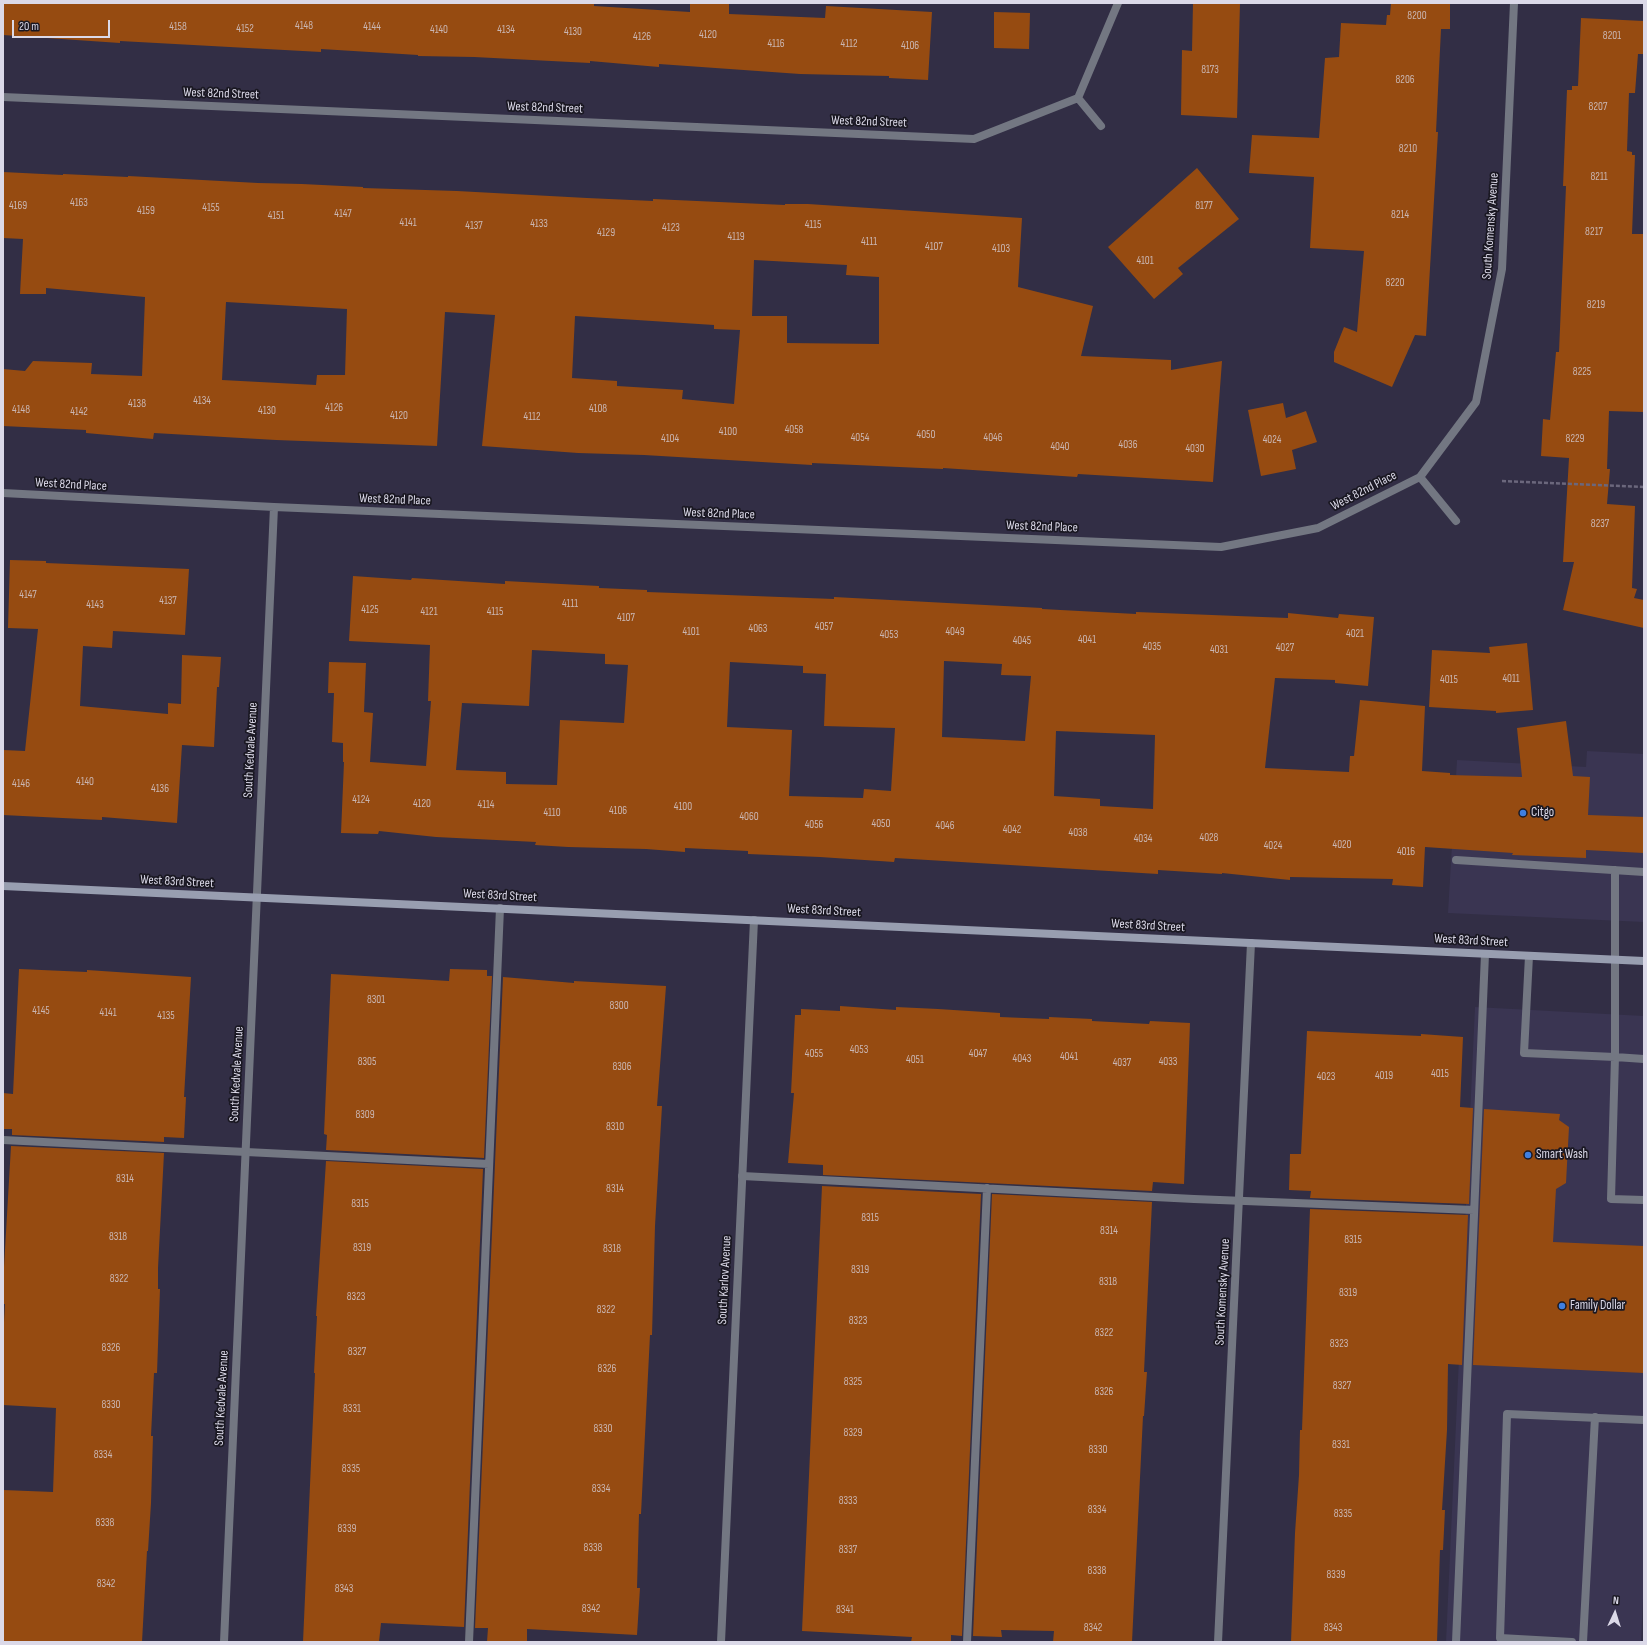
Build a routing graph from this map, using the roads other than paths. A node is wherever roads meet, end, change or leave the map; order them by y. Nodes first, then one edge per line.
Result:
1 (1118, 3) edge
2 (1514, 3) edge
3 (3, 97) edge
4 (1078, 98) junction
5 (1101, 126) dead end
6 (1420, 477) junction
7 (3, 493) edge
8 (274, 507) junction
9 (1456, 521) dead end
10 (1456, 860) dead end
11 (1615, 870) junction
12 (1644, 872) edge
13 (3, 886) edge
14 (256, 897) junction
15 (500, 908) junction
16 (754, 920) junction
17 (1251, 943) junction
18 (1485, 954) junction
19 (1529, 956) junction
20 (1616, 960) junction
21 (1644, 961) edge
22 (1615, 1057) junction
23 (1644, 1059) edge
24 (3, 1140) edge
25 (245, 1152) junction
26 (489, 1164) junction
27 (742, 1176) junction
28 (988, 1188) junction
29 (1644, 1200) edge
30 (1239, 1201) junction
31 (1474, 1210) junction
32 (1595, 1418) junction
33 (1644, 1420) edge
34 (224, 1642) edge
35 (469, 1642) edge
36 (721, 1642) edge
37 (967, 1642) edge
38 (1218, 1642) edge
39 (1456, 1642) edge
40 (1572, 1642) edge
41 (1583, 1642) edge

1 - 4 street
2 - 6 street, South Komensky Avenue
3 - 4 street, West 82nd Street
4 - 5 street
6 - 8 street, West 82nd Place
6 - 9 street
7 - 8 street, West 82nd Place
8 - 14 street, South Kedvale Avenue
10 - 11 street
11 - 12 street
11 - 20 street
13 - 14 street, West 83rd Street
14 - 15 street, West 83rd Street
14 - 25 street, South Kedvale Avenue
15 - 16 street, West 83rd Street
15 - 26 street
16 - 17 street, West 83rd Street
16 - 27 street, South Karlov Avenue
17 - 18 street, West 83rd Street
17 - 30 street, South Komensky Avenue
18 - 19 street, West 83rd Street
18 - 31 street
19 - 20 street, West 83rd Street
19 - 22 street
20 - 21 street, West 83rd Street
20 - 22 street
22 - 23 street
22 - 29 street
24 - 25 street
25 - 26 street
25 - 34 street, South Kedvale Avenue
26 - 35 street
27 - 28 street
27 - 36 street, South Karlov Avenue
28 - 30 street
28 - 37 street
30 - 31 street
30 - 38 street, South Komensky Avenue
31 - 39 street
32 - 33 street
32 - 40 street
32 - 41 street

